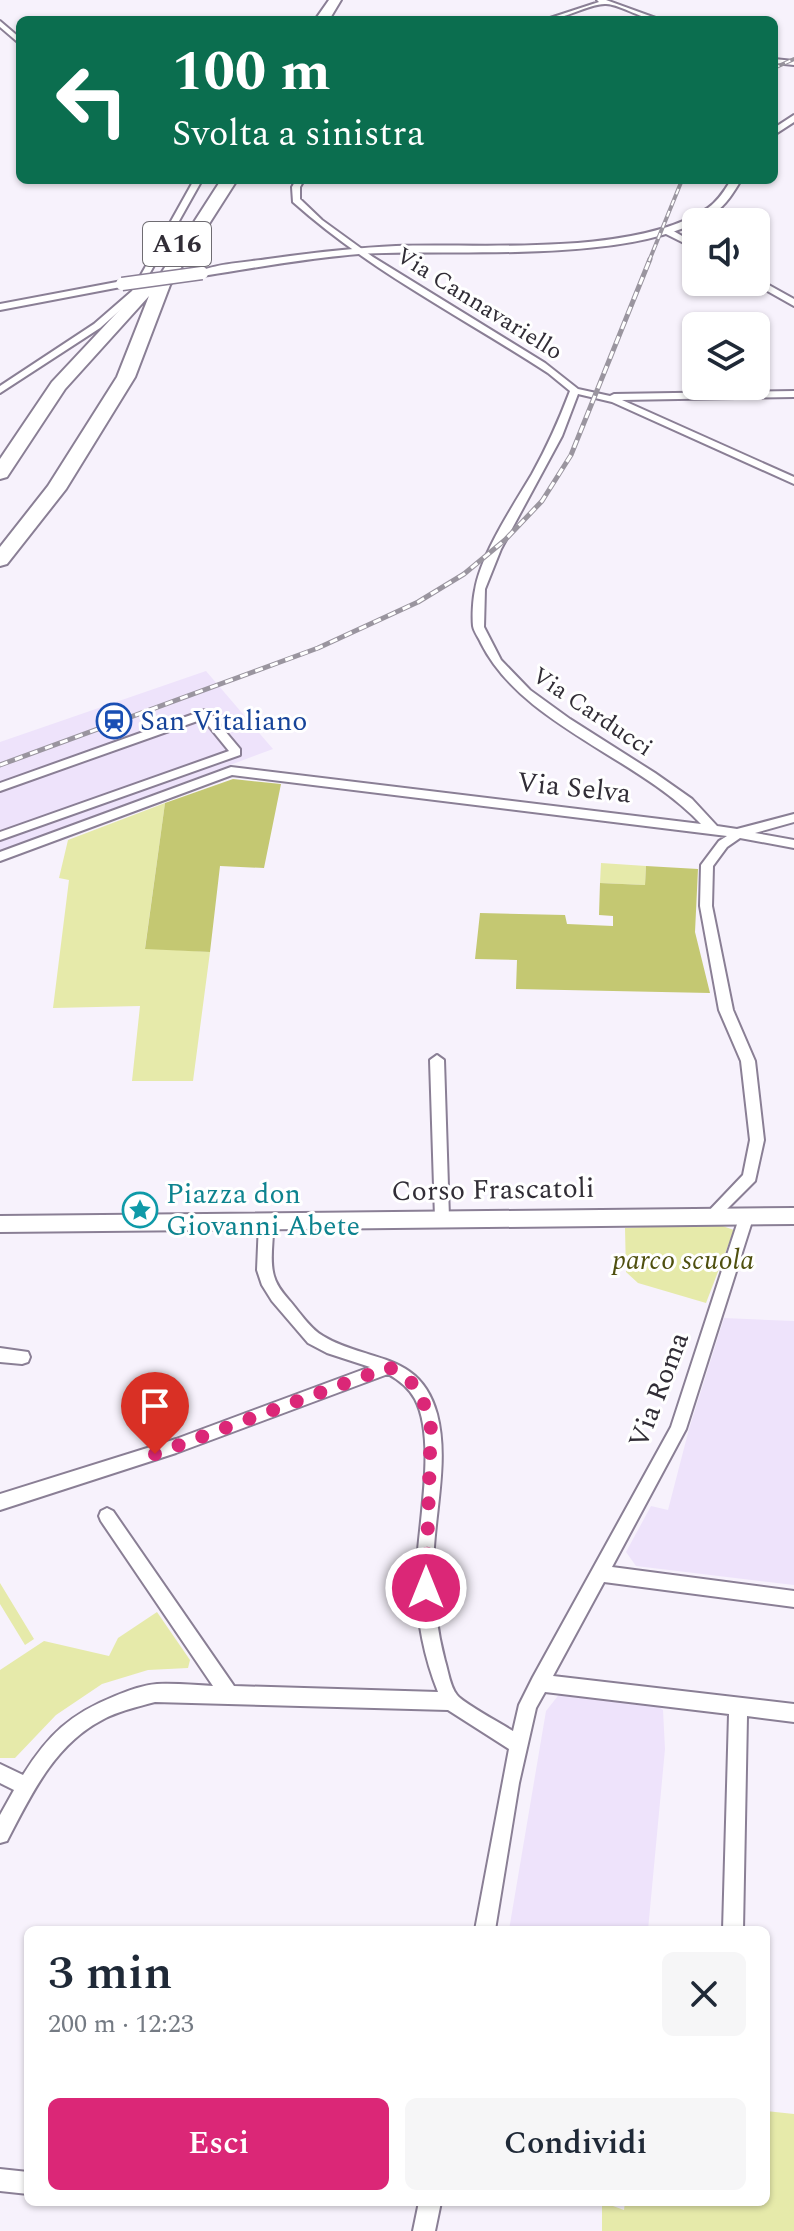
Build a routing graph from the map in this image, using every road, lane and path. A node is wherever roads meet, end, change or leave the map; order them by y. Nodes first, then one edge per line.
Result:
1 (602, 1) edge
2 (559, 16) edge
3 (646, 16) edge
4 (0, 23) edge
5 (16, 38) edge
6 (196, 184) edge
7 (215, 184) edge
8 (226, 184) edge
9 (298, 184) edge
10 (733, 184) edge
11 (667, 231) junction
12 (682, 239) edge
13 (360, 251) junction
14 (770, 289) edge
15 (794, 303) edge
16 (0, 307) edge
17 (0, 390) edge
18 (575, 391) junction
19 (794, 394) edge
20 (606, 397) junction
21 (0, 473) edge
22 (794, 481) edge
23 (0, 560) edge
24 (0, 787) edge
25 (794, 818) edge
26 (713, 829) junction
27 (739, 833) junction
28 (0, 836) edge
29 (794, 844) edge
30 (0, 857) edge
31 (437, 1060) dead end
32 (747, 1215) junction
33 (708, 1216) junction
34 (794, 1216) edge
35 (442, 1218) junction
36 (266, 1222) junction
37 (0, 1224) edge
38 (0, 1355) edge
39 (22, 1357) dead end
40 (389, 1367) junction
41 (0, 1502) edge
42 (107, 1516) dead end
43 (601, 1574) junction
44 (794, 1599) edge
45 (539, 1683) junction
46 (229, 1694) junction
47 (450, 1701) junction
48 (738, 1706) junction
49 (794, 1713) edge
50 (519, 1745) junction
51 (0, 1773) edge
52 (26, 1787) junction
53 (0, 1834) edge
54 (486, 1926) edge
55 (733, 1926) edge
56 (0, 2180) edge
57 (24, 2183) edge
58 (429, 2206) edge
59 (424, 2231) edge

1 - 2 street
1 - 3 street
4 - 5 street
6 - 17 street
7 - 21 highway, A16
8 - 23 highway, A16
9 - 13 street, Via Cannavariello
10 - 11 street
11 - 12 street
11 - 13 street
13 - 16 street, bridge
13 - 18 street, Via Cannavariello
14 - 15 street
18 - 20 street
18 - 26 street, Via Carducci
19 - 20 street
20 - 22 street
24 - 28 street
25 - 27 street
26 - 27 street, Via Selva
26 - 30 street, Via Selva
27 - 29 street, Via Selva
27 - 33 street
31 - 35 street
32 - 33 street, Corso Frascatoli
32 - 34 street, Corso Frascatoli
32 - 43 street, Via Roma
33 - 35 street, Corso Frascatoli
35 - 36 street, Corso Frascatoli
36 - 37 street, Corso Frascatoli
36 - 40 street
38 - 39 street
40 - 41 street
40 - 47 street
42 - 46 street
43 - 44 street
43 - 45 street, Via Roma
45 - 48 street
45 - 50 street, Via Roma
46 - 47 street
46 - 52 street
47 - 50 street
48 - 49 street
48 - 55 street
50 - 54 street, Via Roma
51 - 52 street
52 - 53 street
56 - 57 street
58 - 59 street

